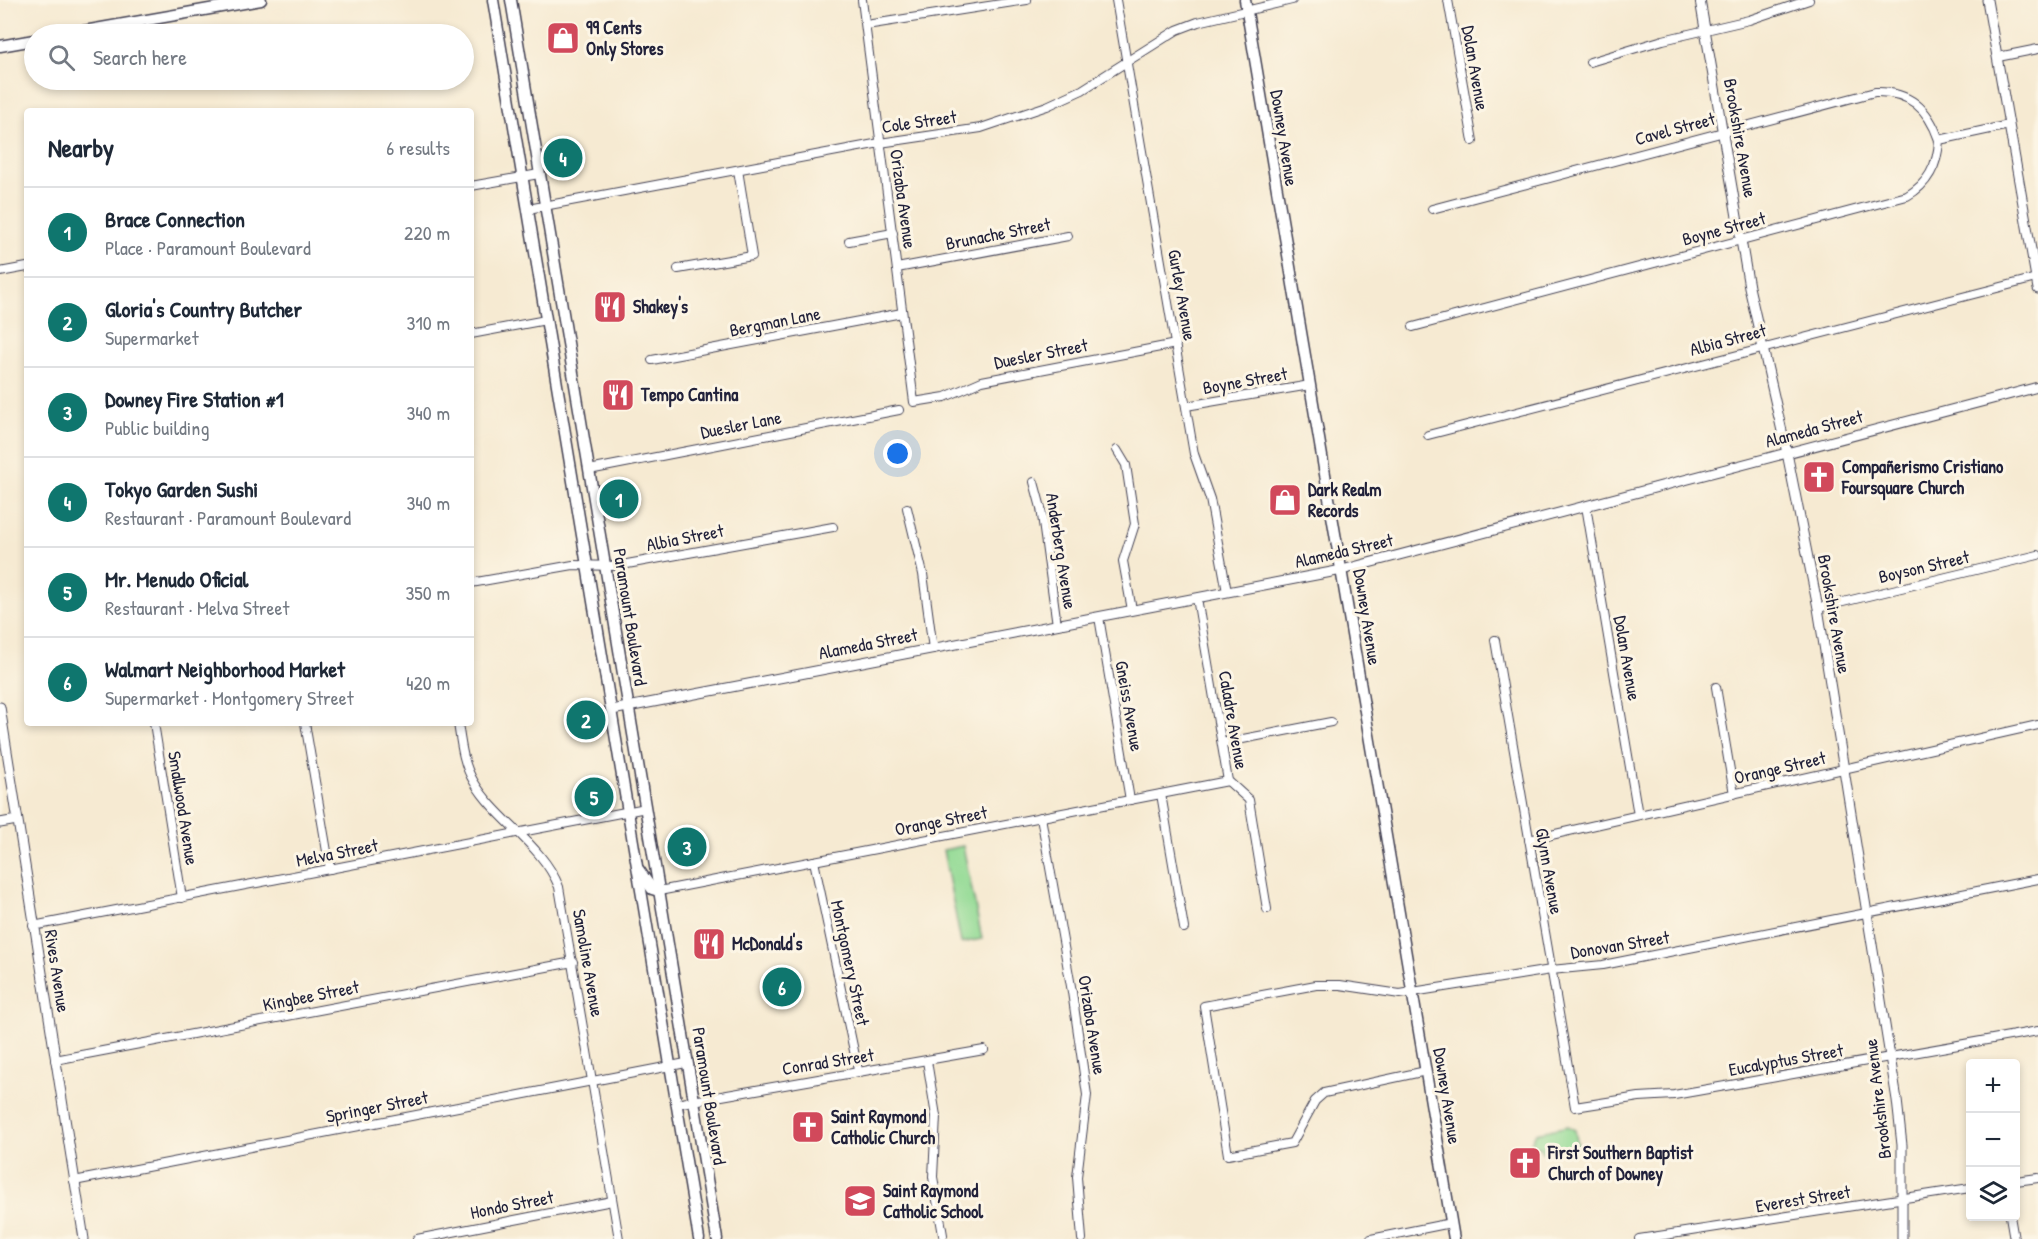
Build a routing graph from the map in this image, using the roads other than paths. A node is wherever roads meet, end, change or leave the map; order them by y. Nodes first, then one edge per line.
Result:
1 (261, 0) edge
2 (493, 0) edge
3 (511, 0) edge
4 (862, 0) edge
5 (1027, 0) edge
6 (1116, 0) edge
7 (1245, 0) edge
8 (1292, 0) edge
9 (1448, 0) edge
10 (1700, 0) edge
11 (1809, 0) edge
12 (1987, 0) edge
13 (1247, 12) junction
14 (124, 24) edge
15 (866, 25) junction
16 (1704, 30) junction
17 (24, 42) edge
18 (0, 46) edge
19 (2038, 49) edge
20 (1998, 57) junction
21 (1127, 62) junction
22 (1590, 62) dead end
23 (2009, 125) junction
24 (1722, 132) junction
25 (1940, 140) junction
26 (1473, 141) dead end
27 (880, 142) junction
28 (738, 170) junction
29 (539, 174) junction
30 (522, 177) junction
31 (474, 185) edge
32 (545, 206) junction
33 (528, 209) junction
34 (1432, 209) dead end
35 (893, 233) junction
36 (1068, 236) dead end
37 (1741, 240) junction
38 (849, 241) dead end
39 (24, 268) edge
40 (897, 268) junction
41 (678, 269) dead end
42 (0, 272) edge
43 (2036, 278) junction
44 (2038, 289) edge
45 (902, 313) junction
46 (546, 320) junction
47 (1413, 327) dead end
48 (474, 333) edge
49 (1176, 344) junction
50 (1761, 347) junction
51 (652, 360) dead end
52 (1310, 385) junction
53 (2038, 387) edge
54 (914, 402) joint
55 (1186, 406) junction
56 (899, 410) dead end
57 (1428, 435) dead end
58 (1117, 450) dead end
59 (1787, 453) junction
60 (590, 470) junction
61 (1034, 482) dead end
62 (1586, 506) junction
63 (907, 508) dead end
64 (832, 527) dead end
65 (2038, 555) edge
66 (587, 565) junction
67 (605, 566) junction
68 (1342, 570) junction
69 (474, 582) edge
70 (1227, 592) junction
71 (1197, 598) junction
72 (1818, 608) junction
73 (1132, 610) junction
74 (1099, 617) junction
75 (1057, 625) junction
76 (1496, 640) dead end
77 (933, 649) junction
78 (1716, 687) dead end
79 (0, 707) edge
80 (628, 707) junction
81 (612, 710) junction
82 (1331, 722) dead end
83 (2038, 725) edge
84 (154, 726) edge
85 (306, 726) edge
86 (459, 726) edge
87 (1222, 743) junction
88 (1843, 769) junction
89 (1228, 781) junction
90 (1161, 794) junction
91 (1734, 794) junction
92 (1130, 800) junction
93 (646, 808) junction
94 (629, 812) junction
95 (1638, 815) junction
96 (1041, 817) junction
97 (17, 820) junction
98 (0, 823) edge
99 (518, 833) junction
100 (1529, 840) junction
101 (814, 861) junction
102 (637, 868) junction
103 (330, 869) junction
104 (2038, 879) edge
105 (659, 891) junction
106 (182, 898) junction
107 (1267, 909) dead end
108 (1867, 913) junction
109 (33, 926) junction
110 (1184, 928) dead end
111 (573, 962) junction
112 (1551, 970) junction
113 (1414, 992) junction
114 (2038, 1031) edge
115 (984, 1050) dead end
116 (1891, 1056) junction
117 (55, 1060) junction
118 (927, 1061) junction
119 (686, 1064) junction
120 (670, 1066) junction
121 (858, 1070) junction
122 (1426, 1071) junction
123 (593, 1081) junction
124 (693, 1101) junction
125 (676, 1104) junction
126 (1575, 1107) joint
127 (2038, 1178) edge
128 (2020, 1180) edge
129 (74, 1181) junction
130 (1966, 1189) edge
131 (1903, 1198) junction
132 (612, 1201) junction
133 (2011, 1221) edge
134 (1451, 1224) junction
135 (943, 1235) dead end
136 (84, 1239) edge
137 (417, 1239) edge
138 (619, 1239) edge
139 (699, 1239) edge
140 (717, 1239) edge
141 (1082, 1239) edge
142 (1371, 1239) edge
143 (1454, 1239) edge
144 (1639, 1239) edge
145 (1902, 1239) edge
146 (2014, 1239) edge

1 - 14 main road
2 - 30 main road, Paramount Boulevard
3 - 29 main road, Paramount Boulevard
4 - 15 street, Orizaba Avenue
5 - 15 street
6 - 21 street, Gurley Avenue
7 - 13 main road, Downey Avenue
8 - 13 street, Cole Street
9 - 26 street, Dolan Avenue
10 - 16 street, Brookshire Avenue
11 - 16 street
12 - 20 street
13 - 21 street, Cole Street
13 - 52 main road, Downey Avenue
15 - 27 street, Orizaba Avenue
16 - 22 street
16 - 24 street, Brookshire Avenue
17 - 18 main road
19 - 20 street
20 - 23 street
21 - 27 street, Cole Street
21 - 49 street, Gurley Avenue
23 - 25 street
23 - 43 street
24 - 25 street, Cavel Street
24 - 34 street, Cavel Street
24 - 37 street, Brookshire Avenue
25 - 37 street, Boyne Street
27 - 28 street, Cole Street
27 - 35 street, Orizaba Avenue
28 - 32 street, Cole Street
28 - 41 street
29 - 30 street
29 - 32 main road, Paramount Boulevard
30 - 31 street
30 - 33 main road, Paramount Boulevard
32 - 33 street, Cole Street
32 - 60 main road, Paramount Boulevard
33 - 46 main road, Paramount Boulevard
35 - 38 street
35 - 40 street, Orizaba Avenue
36 - 40 street, Brunache Street
37 - 47 street, Boyne Street
37 - 50 street, Brookshire Avenue
39 - 42 street
40 - 45 street, Orizaba Avenue
43 - 44 street
43 - 50 street, Albia Street
45 - 51 street, Bergman Lane
45 - 54 street, Orizaba Avenue
46 - 48 street
46 - 66 main road, Paramount Boulevard
49 - 54 street, Duesler Street
49 - 55 street, Gurley Avenue
50 - 57 street, Albia Street
50 - 59 street, Brookshire Avenue
52 - 55 street, Boyne Street
52 - 68 main road, Downey Avenue
53 - 59 street, Alameda Street
55 - 70 street, Gurley Avenue
56 - 60 street, Duesler Lane
58 - 73 street
59 - 62 street, Alameda Street
59 - 72 street, Brookshire Avenue
60 - 67 main road, Paramount Boulevard
61 - 75 street, Anderberg Avenue
62 - 68 street, Alameda Street
62 - 95 street, Dolan Avenue
63 - 77 street
64 - 67 street, Albia Street
65 - 72 street, Boyson Street
66 - 67 street, Albia Street
66 - 69 street, Albia Street
66 - 81 main road, Paramount Boulevard
67 - 80 main road, Paramount Boulevard
68 - 70 street, Alameda Street
68 - 113 main road, Downey Avenue
70 - 71 street, Alameda Street
71 - 73 street, Alameda Street
71 - 87 street, Caladre Avenue
72 - 88 street, Brookshire Avenue
73 - 74 street, Alameda Street
74 - 75 street, Alameda Street
74 - 92 street, Gneiss Avenue
75 - 77 street, Alameda Street
76 - 100 street, Glynn Avenue
77 - 80 street, Alameda Street
78 - 91 street
79 - 97 street, Rives Avenue
80 - 81 street, Alameda Street
80 - 93 main road, Paramount Boulevard
81 - 94 main road, Paramount Boulevard
82 - 87 street
83 - 88 street, Orange Street
84 - 106 street, Smallwood Avenue
85 - 103 street
86 - 99 street, Samoline Avenue
87 - 89 street, Caladre Avenue
88 - 91 street, Orange Street
88 - 108 street, Brookshire Avenue
89 - 90 street, Orange Street
89 - 107 street, Caladre Avenue
90 - 92 street, Orange Street
90 - 110 street
91 - 95 street, Orange Street
92 - 96 street, Orange Street
93 - 94 street, Melva Street
93 - 105 main road, Paramount Boulevard
94 - 99 street, Melva Street
94 - 102 main road, Paramount Boulevard
95 - 100 street, Orange Street
96 - 101 street, Orange Street
96 - 141 street, Orizaba Avenue
97 - 98 street
97 - 109 street, Rives Avenue
99 - 103 street, Melva Street
99 - 111 street, Samoline Avenue
100 - 112 street, Glynn Avenue
101 - 105 street, Orange Street
101 - 121 street, Montgomery Street
102 - 105 main road
102 - 120 main road, Paramount Boulevard
103 - 106 street, Melva Street
104 - 108 street, Donovan Street
105 - 119 main road, Paramount Boulevard
106 - 109 street, Melva Street
108 - 112 street, Donovan Street
108 - 116 street, Brookshire Avenue
109 - 117 street, Rives Avenue
111 - 117 street, Kingbee Street
111 - 123 street, Samoline Avenue
112 - 113 street, Donovan Street
112 - 126 street, Glynn Avenue
113 - 122 main road, Downey Avenue
113 - 122 street, Donovan Street
114 - 116 street, Eucalyptus Street
115 - 118 street, Conrad Street
116 - 126 street, Eucalyptus Street
116 - 131 street, Brookshire Avenue
117 - 129 street, Rives Avenue
118 - 121 street, Conrad Street
118 - 135 street
119 - 120 street, Springer Street
119 - 124 main road, Paramount Boulevard
120 - 123 street, Springer Street
120 - 125 main road, Paramount Boulevard
121 - 124 street, Conrad Street
122 - 134 main road, Downey Avenue
123 - 129 street, Springer Street
123 - 132 street, Samoline Avenue
124 - 125 street, Conrad Street
124 - 140 main road, Paramount Boulevard
125 - 139 main road, Paramount Boulevard
127 - 128 street
129 - 136 street, Rives Avenue
130 - 131 street, Everest Street
131 - 144 street, Everest Street
131 - 145 street, Brookshire Avenue
132 - 137 street, Hondo Street
132 - 138 street, Samoline Avenue
133 - 146 street
134 - 142 street
134 - 143 main road, Downey Avenue

